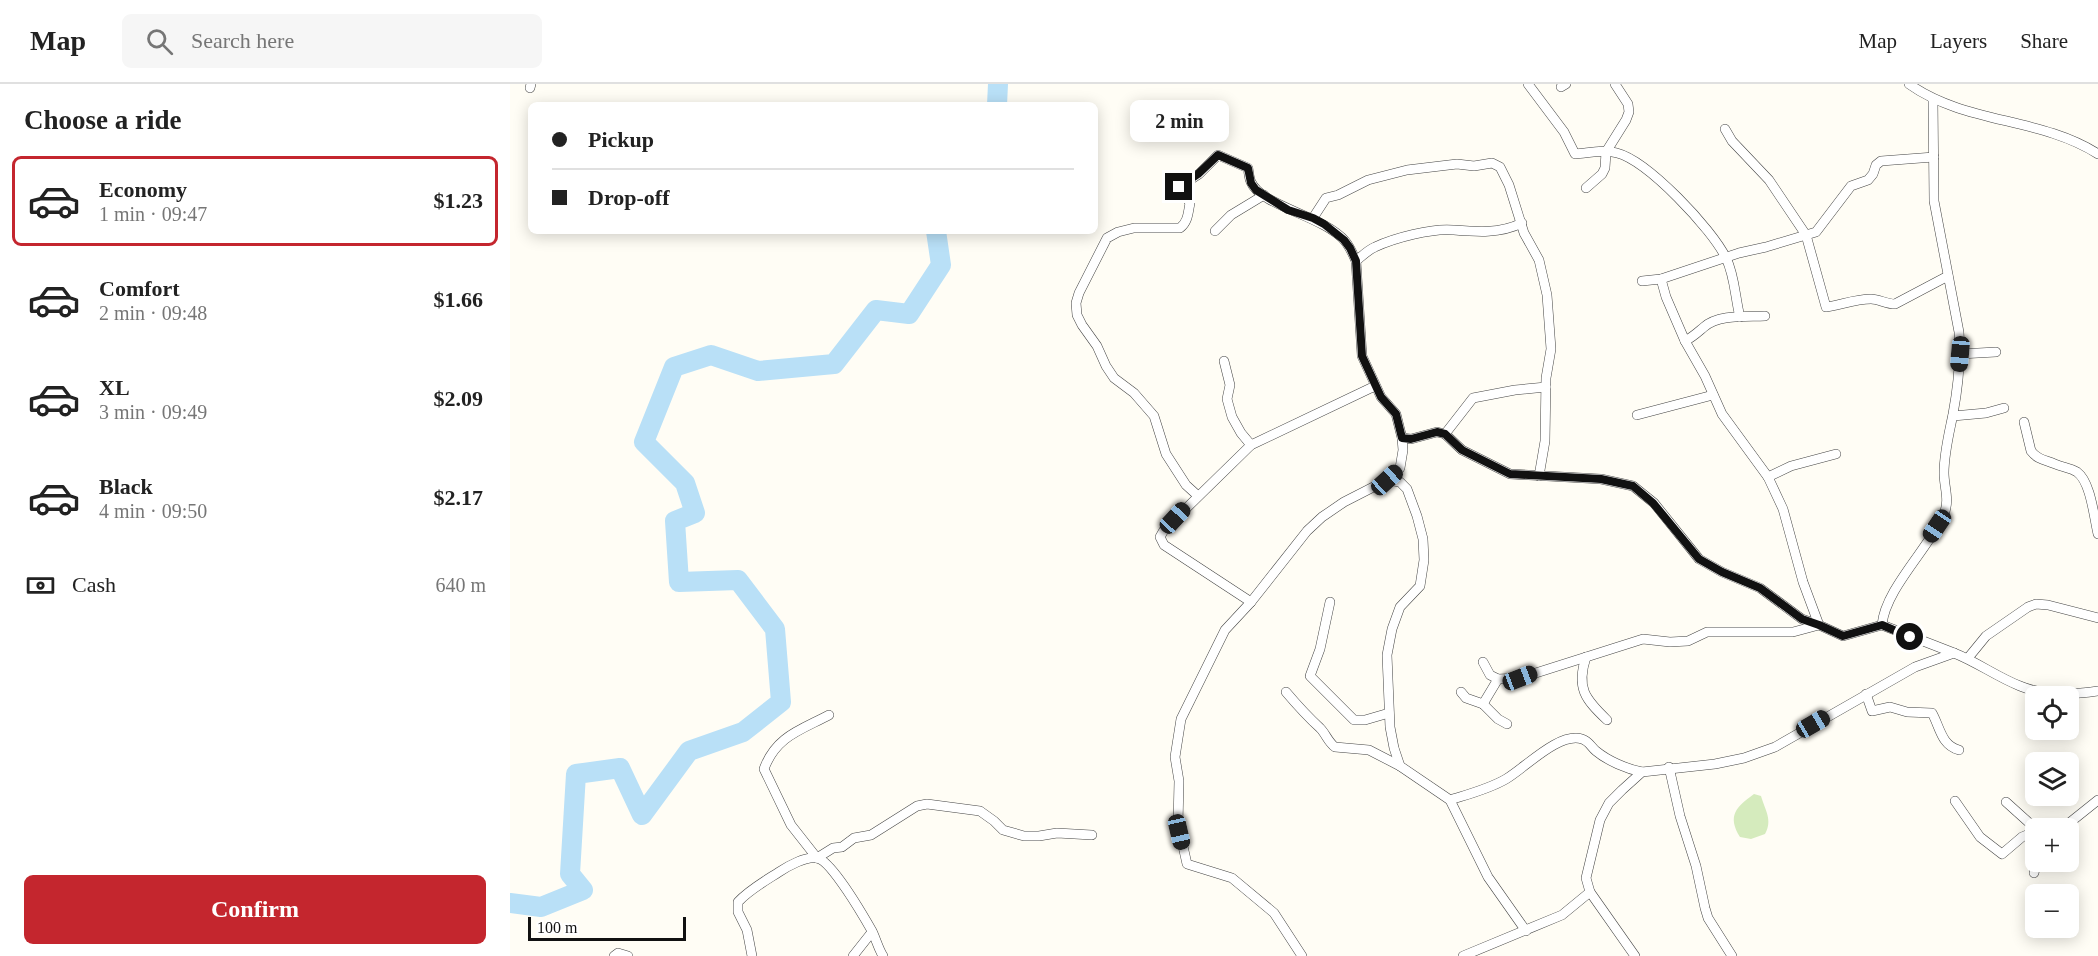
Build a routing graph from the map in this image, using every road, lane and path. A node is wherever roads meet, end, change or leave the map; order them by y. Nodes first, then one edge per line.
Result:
1 (1528, 84) edge
2 (1615, 84) edge
3 (1909, 84) edge
4 (1933, 100) junction
5 (1725, 129) dead end
6 (1606, 152) junction
7 (2098, 154) edge
8 (1934, 157) junction
9 (1586, 188) dead end
10 (1264, 195) junction
11 (1313, 218) junction
12 (1522, 223) junction
13 (1215, 231) dead end
14 (1806, 235) junction
15 (1726, 258) junction
16 (1356, 261) junction
17 (1948, 276) junction
18 (1661, 279) junction
19 (1642, 281) dead end
20 (1765, 316) dead end
21 (1740, 317) junction
22 (1685, 341) junction
23 (1996, 352) dead end
24 (1960, 354) junction
25 (1224, 361) dead end
26 (1375, 386) junction
27 (1546, 387) junction
28 (1713, 395) junction
29 (2004, 408) dead end
30 (1637, 415) dead end
31 (1953, 416) junction
32 (2024, 422) dead end
33 (1445, 434) junction
34 (1402, 438) junction
35 (1251, 445) junction
36 (1836, 454) dead end
37 (1539, 476) junction
38 (1768, 477) junction
39 (1387, 480) junction
40 (1197, 495) junction
41 (2098, 534) edge
42 (1251, 602) junction
43 (1330, 602) dead end
44 (2098, 618) edge
45 (1819, 625) junction
46 (1882, 625) junction
47 (1954, 653) junction
48 (1586, 657) junction
49 (1968, 658) junction
50 (1483, 662) dead end
51 (1498, 679) junction
52 (2098, 690) edge
53 (1286, 692) dead end
54 (1461, 692) dead end
55 (1866, 694) junction
56 (1483, 704) junction
57 (1389, 714) junction
58 (829, 715) dead end
59 (1607, 720) dead end
60 (1507, 724) dead end
61 (1959, 750) dead end
62 (1400, 766) junction
63 (1668, 767) junction
64 (1642, 772) junction
65 (1450, 800) junction
66 (2098, 800) edge
67 (1955, 801) dead end
68 (2006, 802) dead end
69 (2076, 818) edge
70 (2025, 820) edge
71 (1092, 835) dead end
72 (2025, 836) edge
73 (817, 858) junction
74 (1590, 892) junction
75 (1526, 931) junction
76 (872, 932) junction
77 (614, 956) edge
78 (628, 956) edge
79 (752, 956) edge
80 (853, 956) edge
81 (883, 956) edge
82 (1302, 956) edge
83 (1463, 956) edge
84 (1635, 956) edge
85 (1732, 956) edge

1 - 6 street
2 - 6 street
3 - 4 street
4 - 7 street
4 - 8 street
5 - 14 street
6 - 9 street
6 - 15 street
8 - 14 street
8 - 17 street
10 - 11 street
10 - 13 street
10 - 40 street
11 - 12 street
11 - 16 street
12 - 16 street
12 - 27 street
14 - 15 street
14 - 17 street
15 - 18 street
15 - 21 street
16 - 26 street
17 - 24 street
18 - 19 street
18 - 22 street
20 - 21 street
21 - 22 street
22 - 28 street
23 - 24 street
24 - 31 street
25 - 35 street
26 - 34 street
26 - 35 street
27 - 33 street
27 - 37 street
28 - 30 street
28 - 38 street
29 - 31 street
31 - 46 street
32 - 41 street
33 - 34 street
33 - 37 street
34 - 39 street
35 - 40 street
36 - 38 street
37 - 45 street
38 - 45 street
39 - 42 street
39 - 57 street
40 - 42 street
42 - 82 street
43 - 57 street
44 - 49 street
45 - 46 street
45 - 48 street
46 - 47 street
47 - 49 street
47 - 55 street
48 - 51 street
48 - 59 street
49 - 52 street
50 - 51 street
51 - 56 street
53 - 62 street
54 - 56 street
55 - 61 street
55 - 63 street
56 - 60 street
57 - 62 street
58 - 73 street
62 - 65 street
63 - 64 street
63 - 85 street
64 - 65 street
64 - 74 street
65 - 75 street
66 - 69 street
67 - 72 street
68 - 70 street
71 - 73 street
73 - 76 street
73 - 79 street
74 - 75 street
74 - 84 street
75 - 83 street
76 - 80 street
76 - 81 street
77 - 78 street

